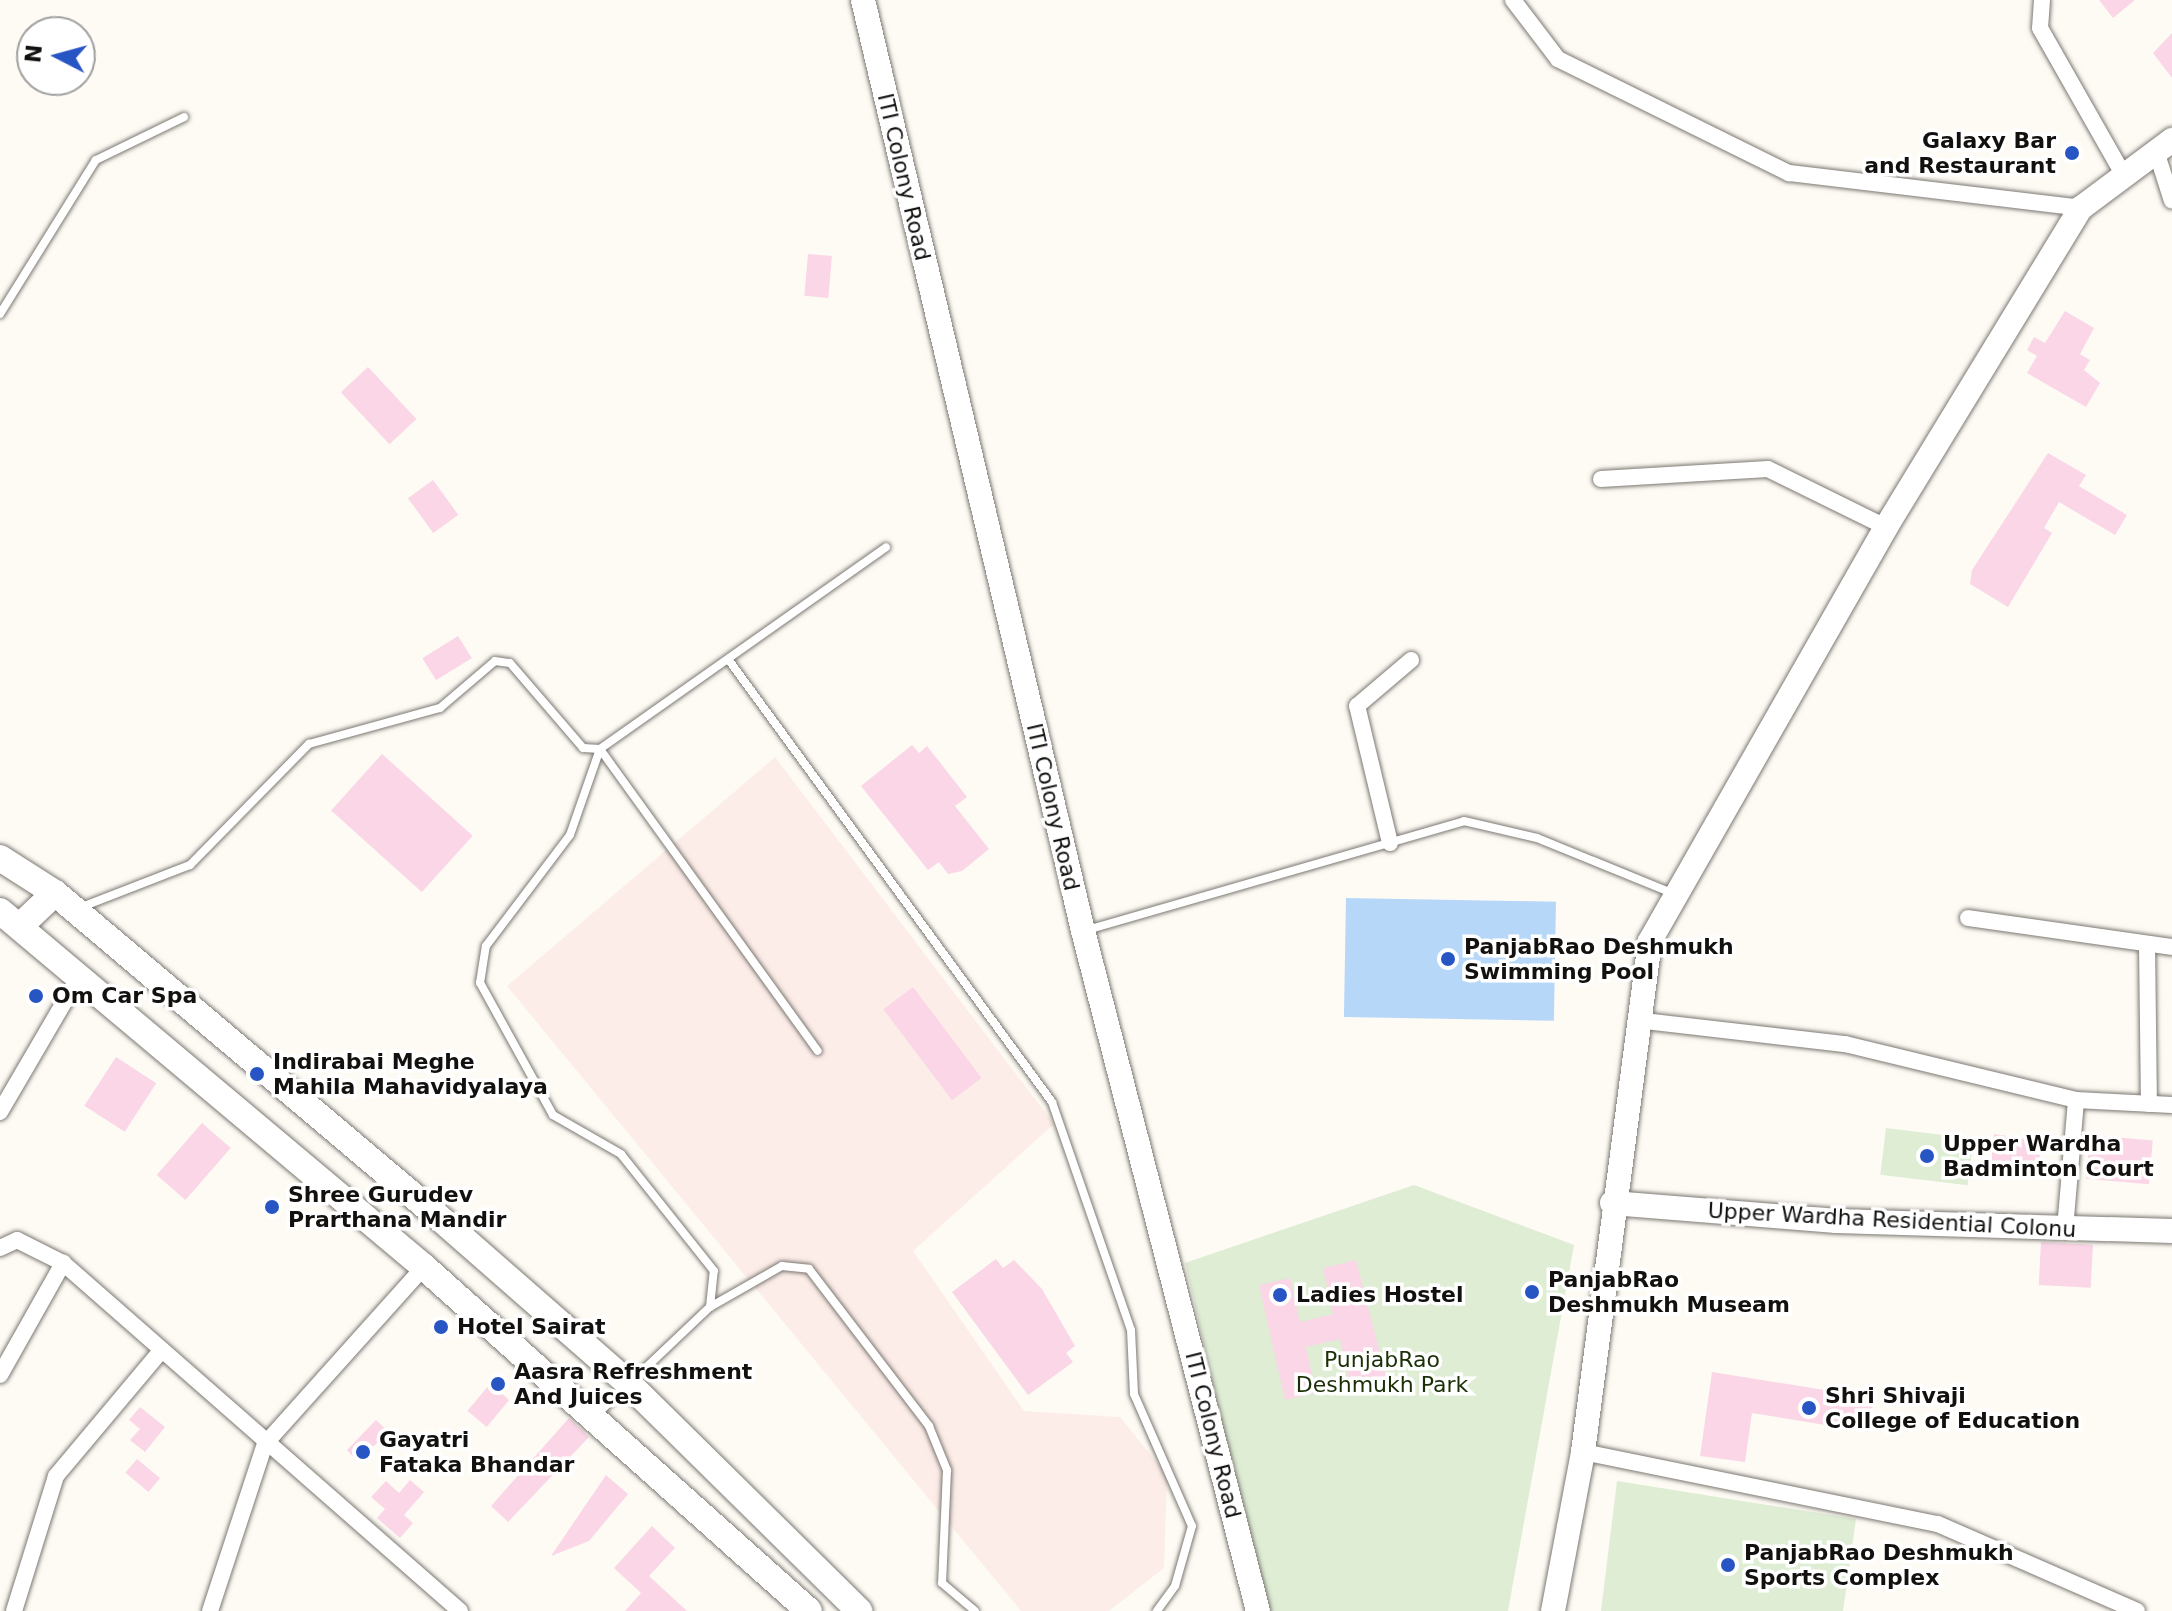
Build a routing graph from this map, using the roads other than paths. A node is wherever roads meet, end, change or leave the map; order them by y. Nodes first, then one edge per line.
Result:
1 (863, 0) edge
2 (1513, 0) edge
3 (2042, 0) edge
4 (184, 117) dead end
5 (2164, 146) edge
6 (2124, 176) junction
7 (2172, 201) edge
8 (2081, 208) junction
9 (0, 314) edge
10 (1601, 479) dead end
11 (1886, 527) junction
12 (886, 547) dead end
13 (728, 659) junction
14 (1411, 660) dead end
15 (600, 749) junction
16 (1390, 843) junction
17 (0, 858) edge
18 (1677, 895) junction
19 (65, 902) junction
20 (10, 918) edge
21 (1968, 918) dead end
22 (1083, 931) junction
23 (2147, 944) junction
24 (2172, 947) edge
25 (79, 977) junction
26 (1636, 1020) junction
27 (818, 1051) dead end
28 (2076, 1100) junction
29 (2149, 1104) junction
30 (2172, 1105) edge
31 (0, 1112) edge
32 (1612, 1203) junction
33 (2065, 1229) junction
34 (2172, 1231) edge
35 (0, 1248) edge
36 (63, 1263) junction
37 (424, 1267) junction
38 (710, 1307) junction
39 (161, 1351) junction
40 (0, 1375) edge
41 (628, 1383) junction
42 (593, 1418) junction
43 (265, 1444) junction
44 (1583, 1452) junction
45 (14, 1611) edge
46 (210, 1611) edge
47 (460, 1611) edge
48 (809, 1611) edge
49 (859, 1611) edge
50 (975, 1611) edge
51 (1157, 1611) edge
52 (1258, 1611) edge
53 (1553, 1611) edge
54 (2137, 1611) edge

1 - 22 street, ITI Colony Road
2 - 8 street
3 - 6 street
4 - 9 lane
5 - 6 street
5 - 7 street
6 - 8 street
8 - 11 street
10 - 11 street
11 - 18 street
12 - 13 lane
13 - 15 lane
13 - 51 lane
14 - 16 street
15 - 19 lane
15 - 27 lane
15 - 38 lane
16 - 18 lane
16 - 22 lane
17 - 19 main road
18 - 26 street
19 - 20 main road
19 - 41 main road
20 - 25 main road
21 - 23 street
22 - 52 street, ITI Colony Road
23 - 24 street
23 - 29 street
25 - 31 street
25 - 37 main road
26 - 28 street
26 - 32 street
28 - 29 street
28 - 33 street
29 - 30 street
32 - 33 street, Upper Wardha Residential Colonu
32 - 44 street
33 - 34 street, Upper Wardha Residential Colonu
35 - 36 street
36 - 39 street
36 - 40 street
37 - 42 main road
37 - 43 street
38 - 41 lane
38 - 50 lane
39 - 43 street
39 - 45 street
41 - 42 lane
41 - 49 main road
42 - 48 main road
43 - 46 street
43 - 47 street
44 - 53 street
44 - 54 street

